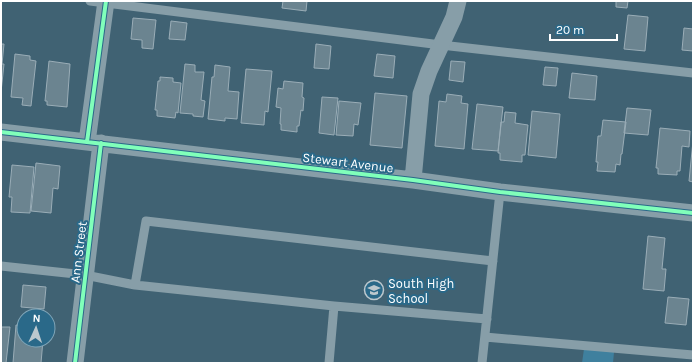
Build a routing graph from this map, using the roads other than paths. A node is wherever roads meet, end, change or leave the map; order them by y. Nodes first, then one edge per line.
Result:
1 (458, 1) edge
2 (100, 2) edge
3 (441, 45) junction
4 (693, 73) edge
5 (1, 132) edge
6 (94, 142) junction
7 (413, 180) junction
8 (500, 192) junction
9 (693, 213) edge
10 (493, 261) junction
11 (1, 266) edge
12 (85, 275) junction
13 (135, 285) junction
14 (334, 306) junction
15 (487, 319) junction
16 (485, 337) junction
17 (693, 355) edge
18 (75, 363) edge
19 (329, 363) edge
20 (482, 363) edge

1 - 3 street
2 - 3 lane
2 - 6 street, Ann Street
3 - 4 lane
3 - 7 street
5 - 6 street, Stewart Avenue
6 - 7 street, Stewart Avenue
6 - 12 street, Ann Street
7 - 8 street, Stewart Avenue
8 - 9 street, Stewart Avenue
8 - 10 lane
10 - 13 lane
10 - 15 lane
11 - 12 lane
12 - 13 lane
12 - 18 street, Ann Street
13 - 14 lane
14 - 15 lane
14 - 19 lane
15 - 16 lane
16 - 17 lane
16 - 20 lane

